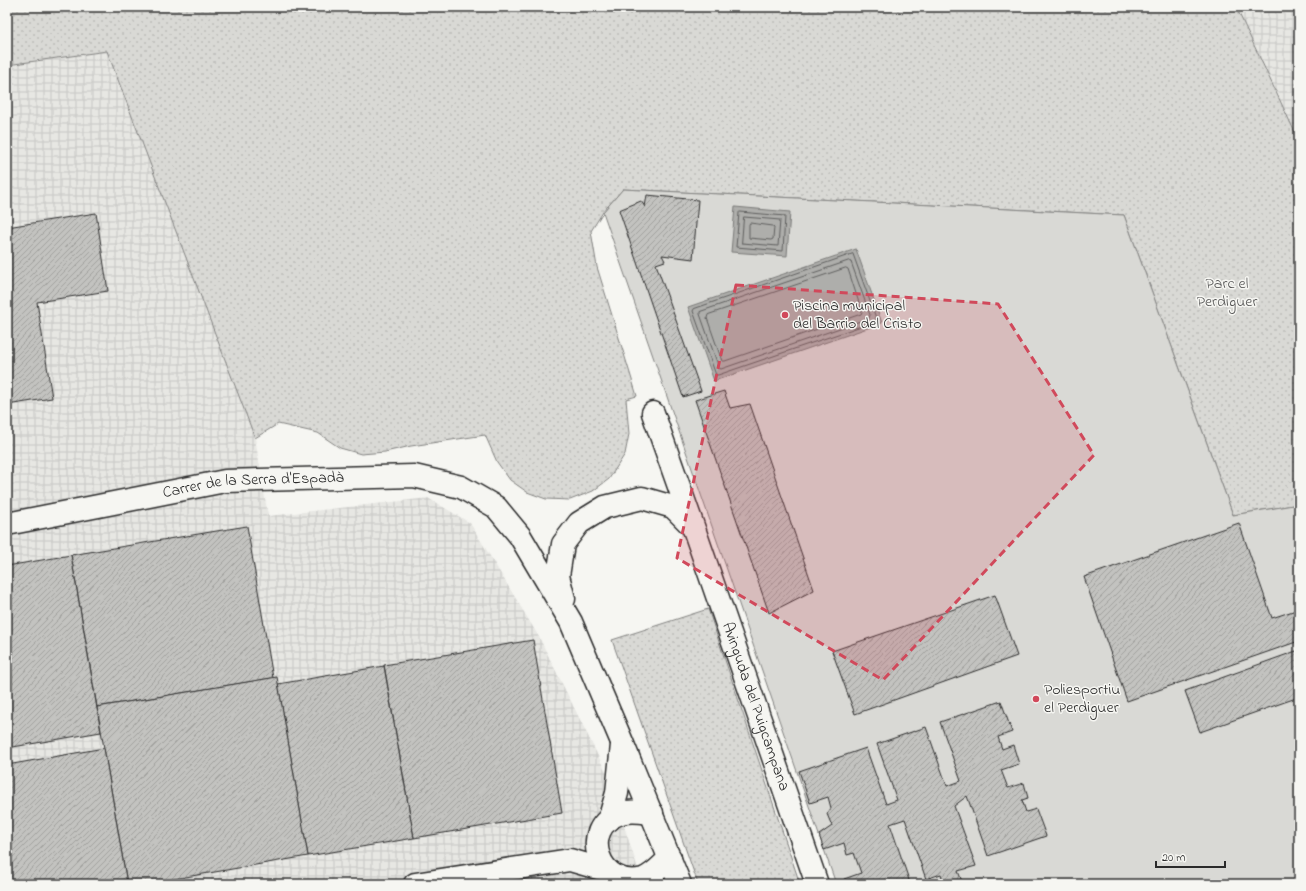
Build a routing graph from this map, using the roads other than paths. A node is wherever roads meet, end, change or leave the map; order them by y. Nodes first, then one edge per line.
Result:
1 (653, 413) dead end
2 (496, 507) joint
3 (7, 524) edge
4 (694, 529) junction
5 (571, 622) junction
6 (622, 742) junction
7 (652, 813) junction
8 (604, 827) junction
9 (670, 858) junction
10 (570, 860) junction
11 (618, 878) edge
12 (415, 884) edge
13 (680, 884) edge
14 (817, 884) edge

1 - 4 street, Avinguda del Puigcampana
2 - 3 street, Carrer de la Serra d'Espadà
2 - 5 street, Avinguda del Puigcampana
4 - 5 street, Avinguda del Puigcampana
4 - 14 street, Avinguda del Puigcampana
5 - 6 street, Avinguda del Puigcampana
6 - 7 street, Avinguda del Puigcampana
6 - 8 street
7 - 8 street
7 - 9 street, Avinguda del Puigcampana
8 - 10 street
8 - 11 street
9 - 11 street
9 - 13 street, Avinguda del Puigcampana
10 - 11 street
10 - 12 street

